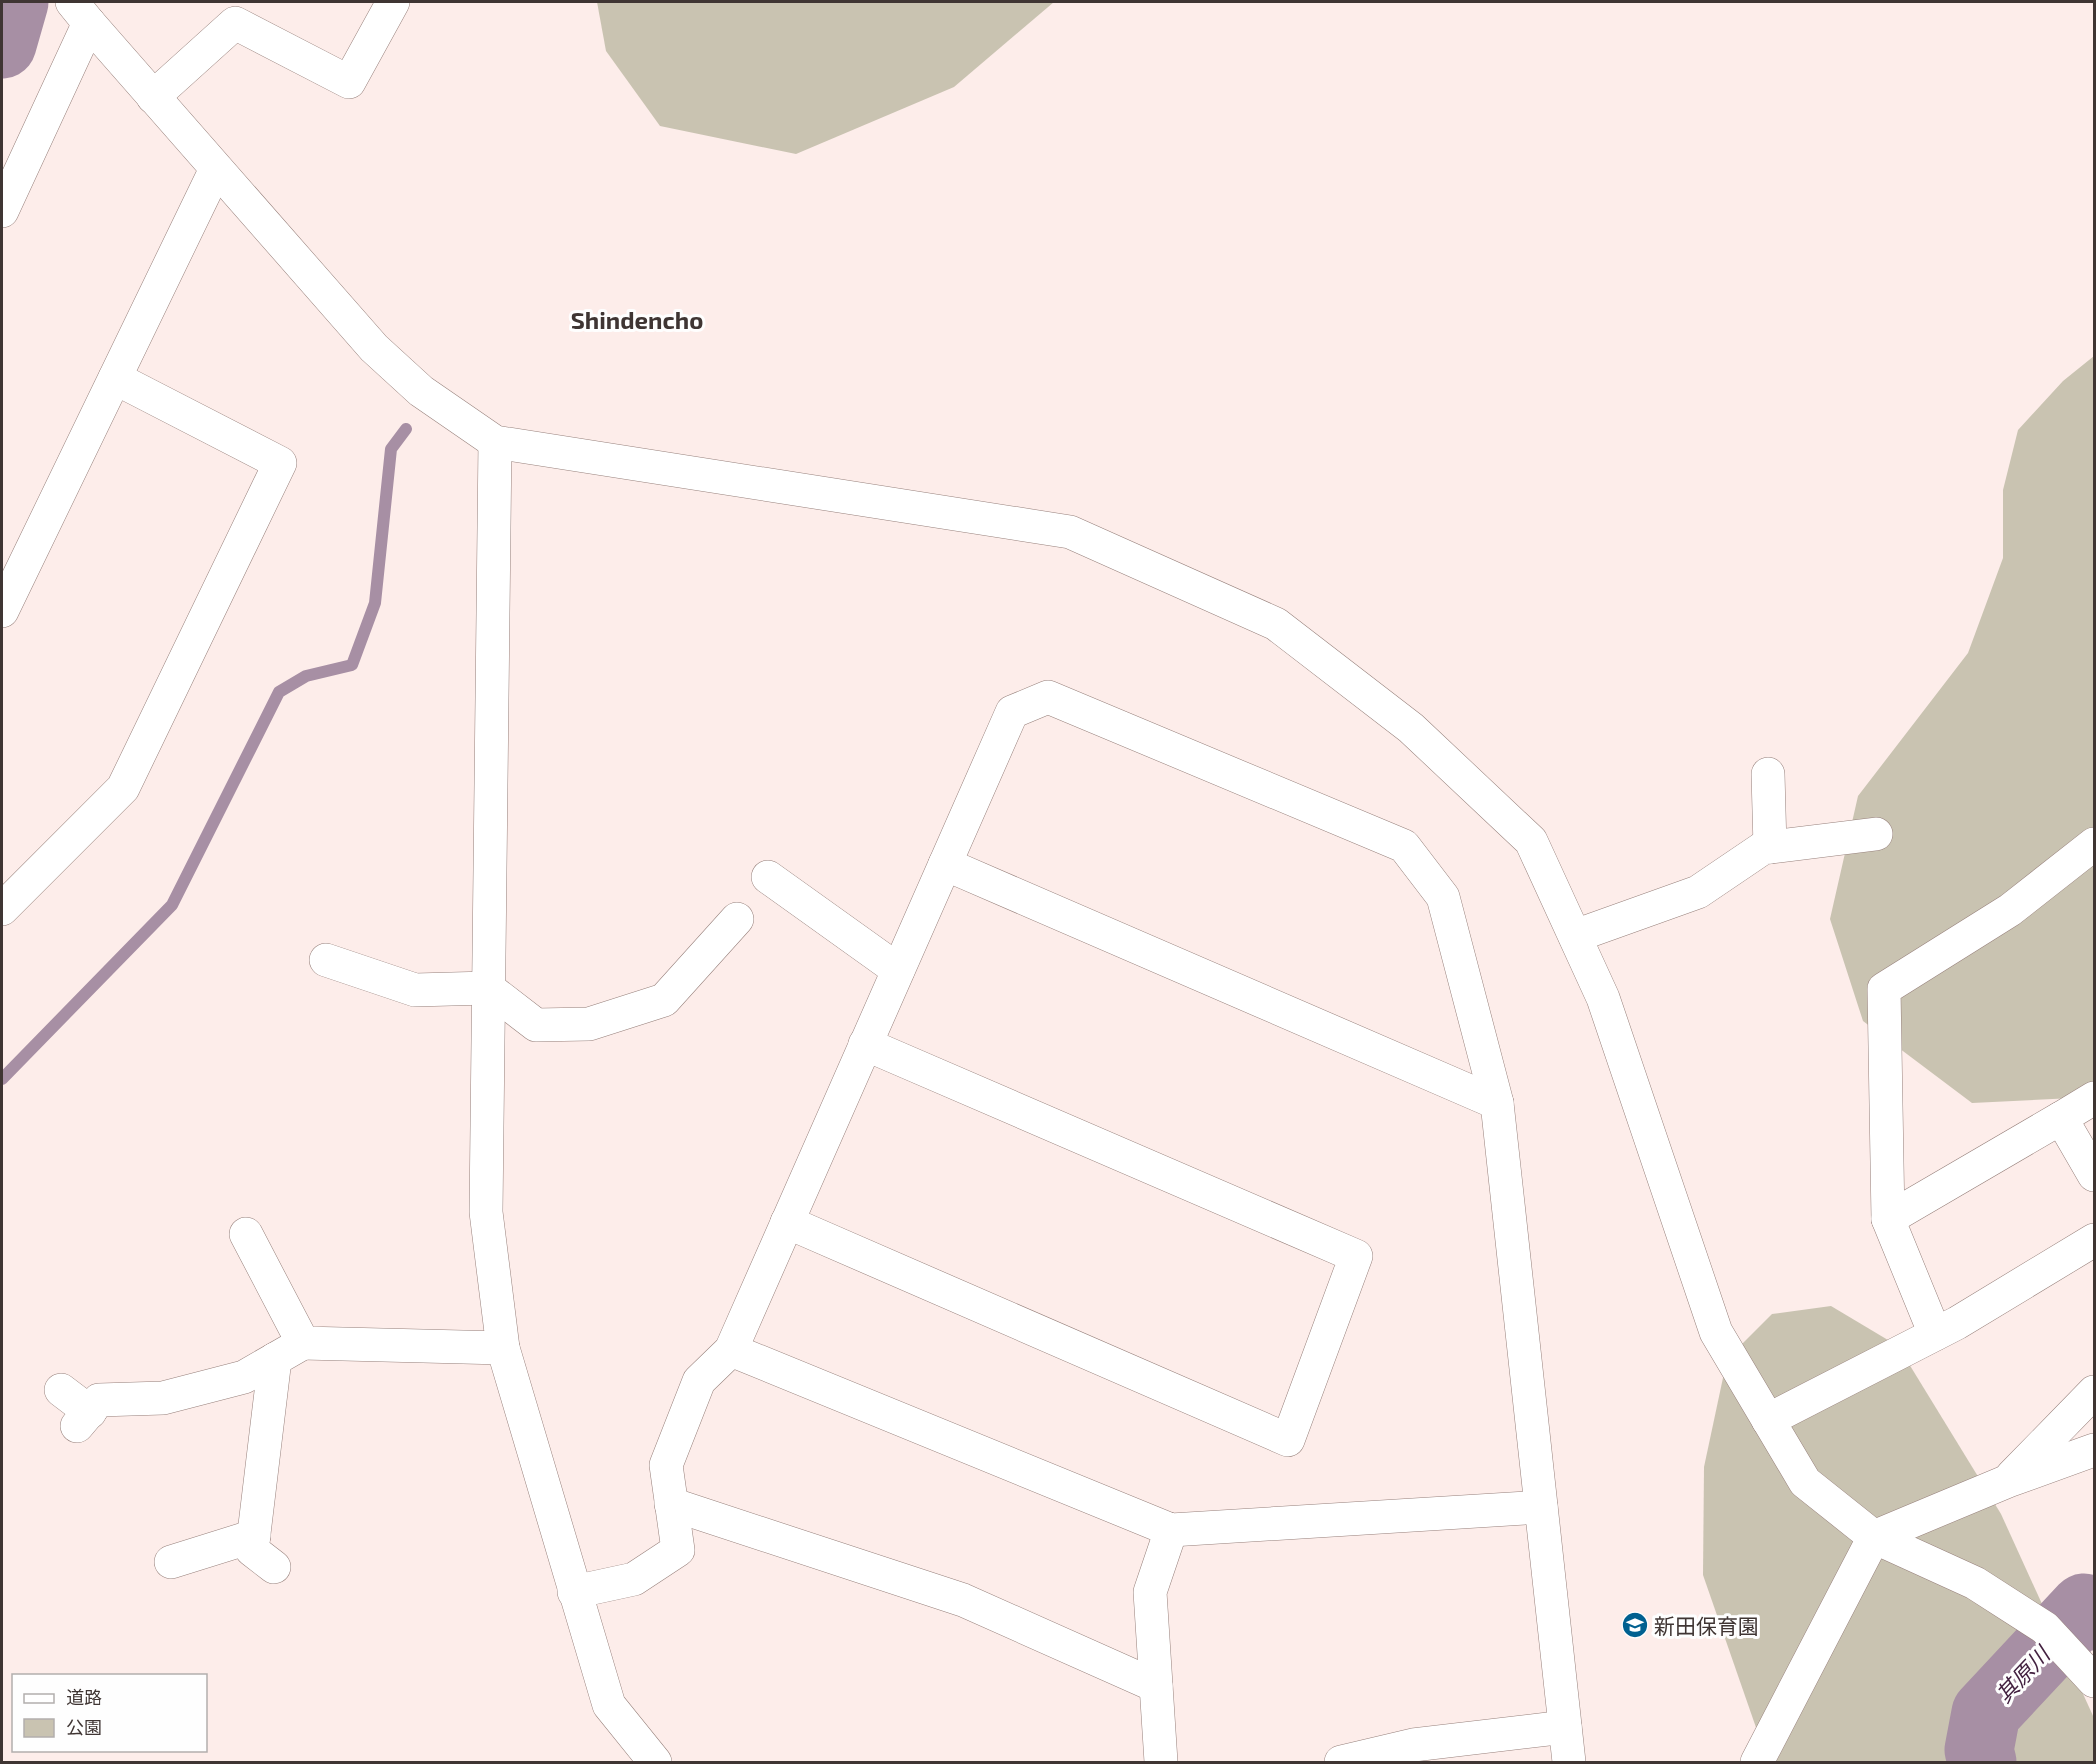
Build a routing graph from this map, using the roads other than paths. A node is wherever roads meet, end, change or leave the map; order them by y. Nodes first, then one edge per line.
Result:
1 (393, 2) edge
2 (81, 12) edge
3 (153, 97) junction
4 (216, 169) junction
5 (2, 211) edge
6 (115, 378) junction
7 (495, 442) junction
8 (2, 611) edge
9 (1768, 774) dead end
10 (1876, 834) dead end
11 (2094, 844) edge
12 (1770, 847) junction
13 (945, 864) junction
14 (768, 877) dead end
15 (2, 909) edge
16 (736, 919) dead end
17 (1575, 936) junction
18 (326, 960) dead end
19 (898, 970) junction
20 (488, 988) junction
21 (865, 1044) junction
22 (2094, 1098) edge
23 (1497, 1103) junction
24 (2061, 1118) junction
25 (2094, 1175) edge
26 (1888, 1219) junction
27 (787, 1222) junction
28 (246, 1234) dead end
29 (2094, 1240) edge
30 (1935, 1334) junction
31 (503, 1348) junction
32 (731, 1350) junction
33 (289, 1351) junction
34 (61, 1389) dead end
35 (2094, 1392) edge
36 (1768, 1420) junction
37 (2094, 1450) edge
38 (2008, 1481) junction
39 (671, 1504) junction
40 (1541, 1507) junction
41 (1171, 1530) junction
42 (254, 1536) junction
43 (1875, 1537) junction
44 (171, 1562) dead end
45 (274, 1567) dead end
46 (574, 1592) junction
47 (2094, 1681) edge
48 (1156, 1686) junction
49 (1565, 1727) junction
50 (655, 1762) edge
51 (1161, 1762) edge
52 (1341, 1762) edge
53 (1569, 1762) edge
54 (1757, 1762) edge

1 - 3 street
2 - 3 street
2 - 5 street
3 - 4 street
4 - 6 street
4 - 7 street
6 - 8 street
6 - 15 street
7 - 17 street
7 - 20 street
9 - 12 street
10 - 12 street
11 - 26 street
12 - 17 street
13 - 19 street
13 - 23 street
13 - 23 street
14 - 19 street
16 - 20 street
17 - 36 street
18 - 20 street
19 - 21 street
20 - 31 street
21 - 27 street
21 - 27 street
22 - 24 street
23 - 40 street
24 - 25 street
24 - 26 street
26 - 30 street
27 - 32 street
28 - 33 street
29 - 30 street
30 - 36 street
31 - 33 street
31 - 46 street
32 - 39 street
32 - 41 street
33 - 34 street
33 - 42 street
35 - 38 street
36 - 43 street
37 - 38 street
38 - 43 street
39 - 46 street
39 - 48 street
40 - 41 street
40 - 49 street
41 - 48 street
42 - 44 street
42 - 45 street
43 - 47 street
43 - 54 street
46 - 50 street
48 - 51 street
49 - 52 street
49 - 53 street

